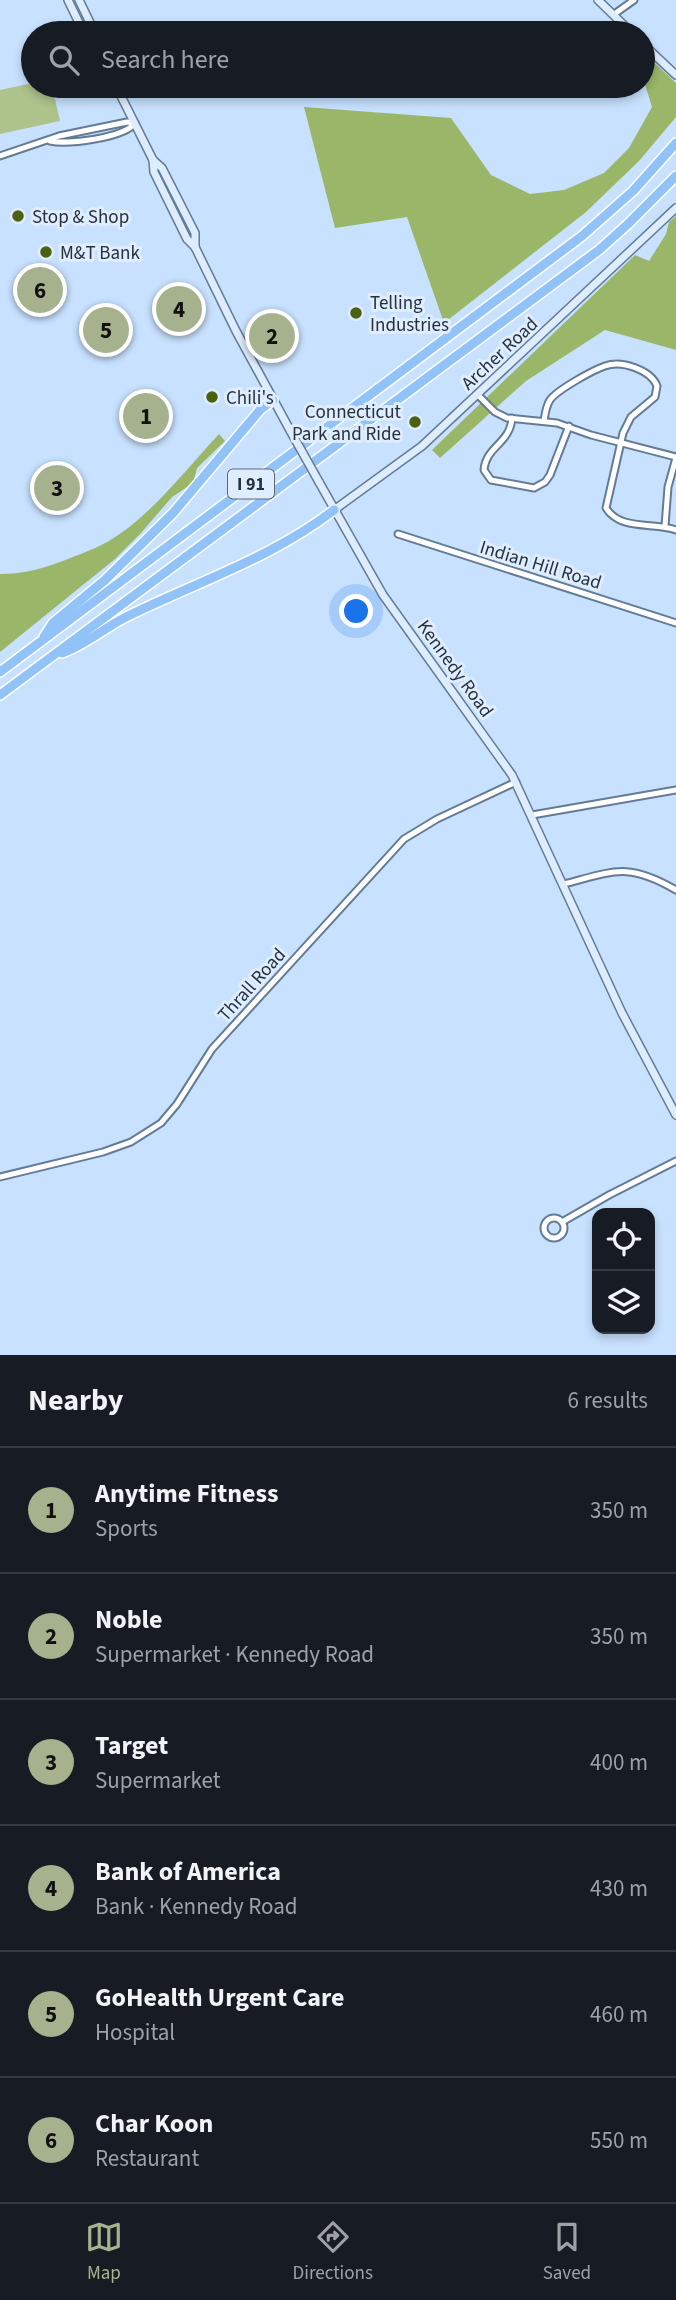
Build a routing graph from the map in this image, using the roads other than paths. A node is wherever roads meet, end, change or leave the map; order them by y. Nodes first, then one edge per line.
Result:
1 (68, 0) edge
2 (79, 0) edge
3 (598, 0) edge
4 (635, 0) edge
5 (613, 15) junction
6 (87, 17) junction
7 (78, 21) edge
8 (81, 21) edge
9 (89, 21) edge
10 (619, 21) edge
11 (655, 54) edge
12 (675, 72) edge
13 (124, 98) edge
14 (135, 123) junction
15 (676, 143) edge
16 (0, 156) edge
17 (676, 176) edge
18 (676, 208) edge
19 (478, 395) junction
20 (273, 400) junction
21 (512, 418) junction
22 (544, 421) junction
23 (569, 426) junction
24 (621, 442) junction
25 (676, 457) edge
26 (334, 510) junction
27 (665, 526) junction
28 (676, 530) edge
29 (398, 534) dead end
30 (676, 623) edge
31 (42, 640) junction
32 (53, 655) junction
33 (0, 672) edge
34 (0, 695) edge
35 (516, 782) junction
36 (676, 790) edge
37 (531, 815) junction
38 (564, 884) junction
39 (676, 890) edge
40 (676, 1115) edge
41 (676, 1161) edge
42 (0, 1177) edge
43 (562, 1223) dead end

1 - 7 street
2 - 6 street
3 - 5 street
4 - 5 street
5 - 10 street
6 - 8 street
6 - 9 street
11 - 12 street
13 - 14 street, Kennedy Road
14 - 16 street
14 - 20 street, Kennedy Road
15 - 31 highway, I 91
17 - 32 highway, I 91
18 - 19 street, Archer Road
19 - 21 street
19 - 26 street, Archer Road
20 - 26 street, Kennedy Road, bridge
20 - 31 highway
21 - 22 street
21 - 23 street
22 - 23 street
22 - 24 street
23 - 24 street
24 - 25 street
24 - 27 street
25 - 27 street
26 - 32 highway
26 - 35 street, Kennedy Road
27 - 28 street
29 - 30 street, Indian Hill Road
31 - 33 highway, I 91
32 - 34 highway, I 91
35 - 37 street, Kennedy Road
35 - 42 street, Thrall Road
36 - 37 street
37 - 38 street, Kennedy Road
38 - 39 street
38 - 40 street, Kennedy Road
41 - 43 street

